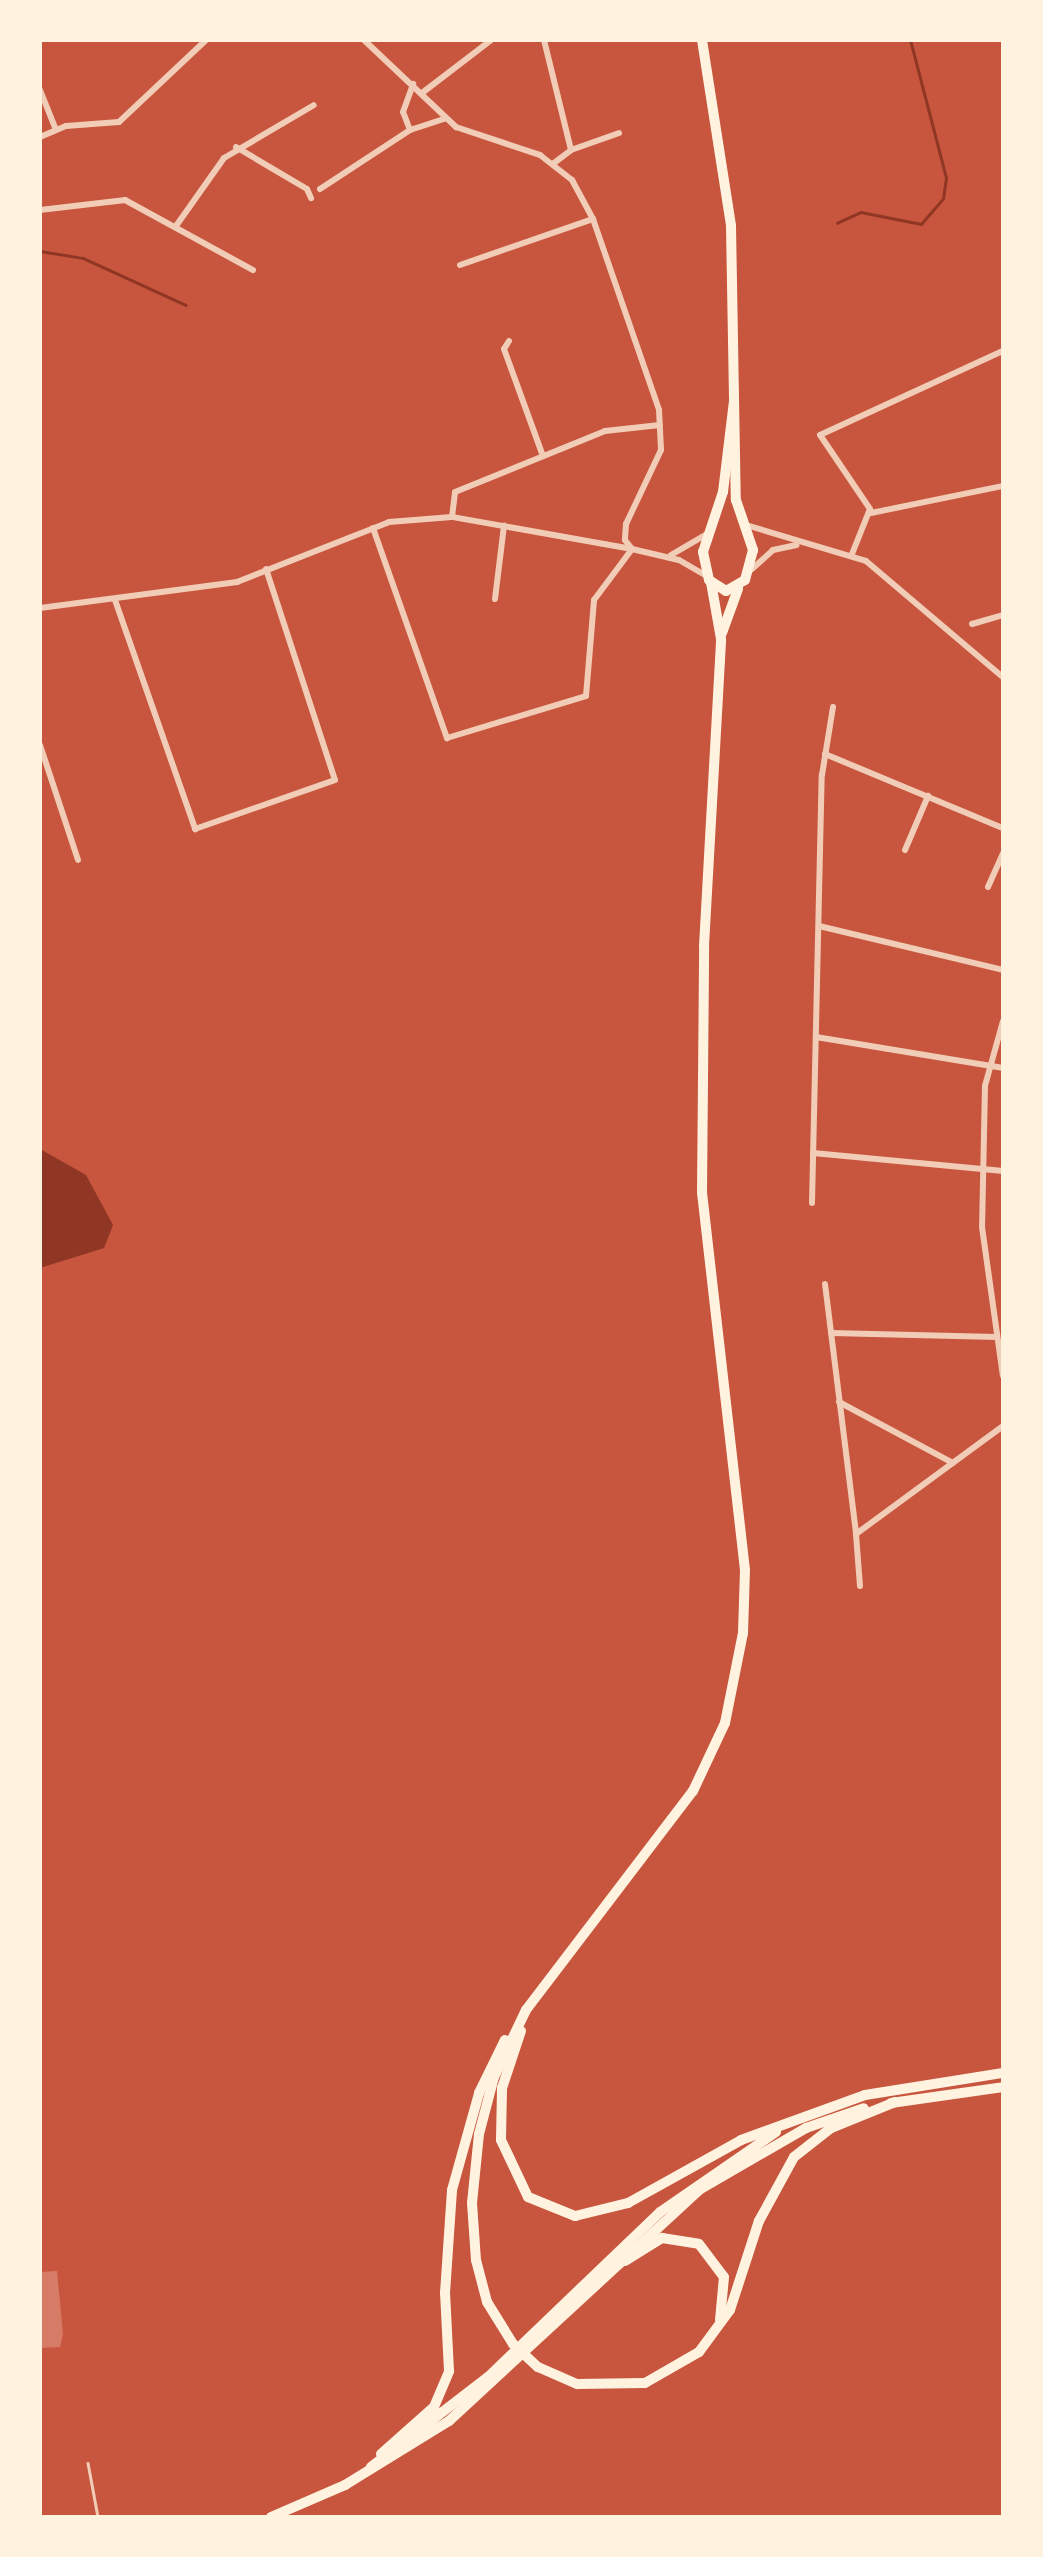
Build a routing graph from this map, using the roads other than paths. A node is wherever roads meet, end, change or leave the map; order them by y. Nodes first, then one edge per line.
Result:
1 (206, 40) edge
2 (364, 40) edge
3 (376, 40) edge
4 (491, 40) edge
5 (544, 40) edge
6 (702, 40) edge
7 (378, 51) junction
8 (413, 84) junction
9 (40, 90) edge
10 (422, 92) junction
11 (314, 105) dead end
12 (446, 118) junction
13 (56, 130) junction
14 (410, 130) junction
15 (619, 133) dead end
16 (40, 137) edge
17 (236, 146) junction
18 (571, 150) junction
19 (554, 164) junction
20 (320, 189) dead end
21 (311, 198) dead end
22 (40, 210) edge
23 (593, 219) junction
24 (176, 226) junction
25 (460, 265) dead end
26 (254, 270) dead end
27 (509, 341) dead end
28 (1002, 351) edge
29 (734, 401) junction
30 (660, 425) junction
31 (543, 456) junction
32 (1003, 486) edge
33 (871, 513) junction
34 (452, 517) junction
35 (744, 522) junction
36 (504, 526) junction
37 (373, 528) junction
38 (709, 530) junction
39 (802, 544) junction
40 (632, 549) junction
41 (852, 554) junction
42 (665, 555) junction
43 (266, 570) junction
44 (748, 574) junction
45 (710, 580) junction
46 (741, 585) junction
47 (495, 599) dead end
48 (115, 600) junction
49 (40, 608) edge
50 (1003, 615) edge
51 (972, 624) dead end
52 (721, 639) junction
53 (1003, 677) edge
54 (834, 707) dead end
55 (40, 745) edge
56 (824, 754) junction
57 (928, 796) junction
58 (1003, 828) edge
59 (905, 850) dead end
60 (1003, 854) edge
61 (78, 860) dead end
62 (988, 887) dead end
63 (819, 926) junction
64 (1003, 970) edge
65 (1003, 1021) edge
66 (816, 1036) junction
67 (988, 1066) junction
68 (1003, 1068) edge
69 (814, 1153) junction
70 (983, 1168) junction
71 (1003, 1171) edge
72 (812, 1203) dead end
73 (825, 1284) dead end
74 (831, 1333) junction
75 (998, 1337) junction
76 (1003, 1376) edge
77 (839, 1402) junction
78 (1003, 1426) edge
79 (953, 1463) junction
80 (856, 1534) junction
81 (860, 1586) dead end
82 (526, 2010) junction
83 (1003, 2073) edge
84 (1003, 2087) edge
85 (895, 2102) junction
86 (797, 2120) junction
87 (548, 2324) junction
88 (719, 2326) junction
89 (491, 2380) junction
90 (88, 2463) dead end
91 (359, 2474) junction
92 (346, 2485) junction
93 (98, 2517) edge
94 (271, 2517) edge

1 - 13 street
2 - 7 street
3 - 7 street
4 - 10 street
5 - 18 street
6 - 29 main road
7 - 8 street
8 - 10 street
8 - 14 street
9 - 13 street
10 - 12 street
11 - 17 street
12 - 14 street
12 - 19 street
13 - 16 street
14 - 20 street
15 - 18 street
17 - 21 street
17 - 24 street
18 - 19 street
19 - 23 street
22 - 24 street
23 - 25 street
23 - 30 street
24 - 26 street
27 - 31 street
28 - 33 street
29 - 35 main road
29 - 38 main road
30 - 31 street
30 - 40 street
31 - 34 street
32 - 33 street
33 - 41 street
34 - 36 street
34 - 37 street
35 - 38 main road
35 - 39 street
35 - 44 main road
36 - 40 street
36 - 47 street
37 - 40 street
37 - 43 street
38 - 42 street
38 - 45 main road
39 - 41 street
39 - 44 street
40 - 42 street
41 - 53 street
42 - 45 street
43 - 48 street
43 - 48 street
44 - 46 main road
45 - 46 main road
45 - 52 main road
46 - 52 main road
48 - 49 street
50 - 51 street
52 - 82 main road
54 - 56 street
55 - 61 street
56 - 57 street
56 - 63 street
57 - 58 street
57 - 59 street
60 - 62 street
63 - 64 street
63 - 66 street
65 - 67 street
66 - 67 street
66 - 69 street
67 - 68 street
67 - 70 street
69 - 70 street
69 - 72 street
70 - 71 street
70 - 75 street
73 - 74 street
74 - 75 street
74 - 77 street
75 - 76 street
77 - 79 street
77 - 80 street
78 - 79 street
79 - 80 street
80 - 81 street
82 - 86 main road
82 - 88 main road
82 - 91 main road
83 - 86 main road
84 - 85 main road
85 - 87 main road
85 - 88 main road
86 - 87 main road
87 - 88 main road
87 - 89 main road
89 - 91 main road
89 - 92 main road
90 - 93 lane
91 - 92 main road
92 - 94 main road

